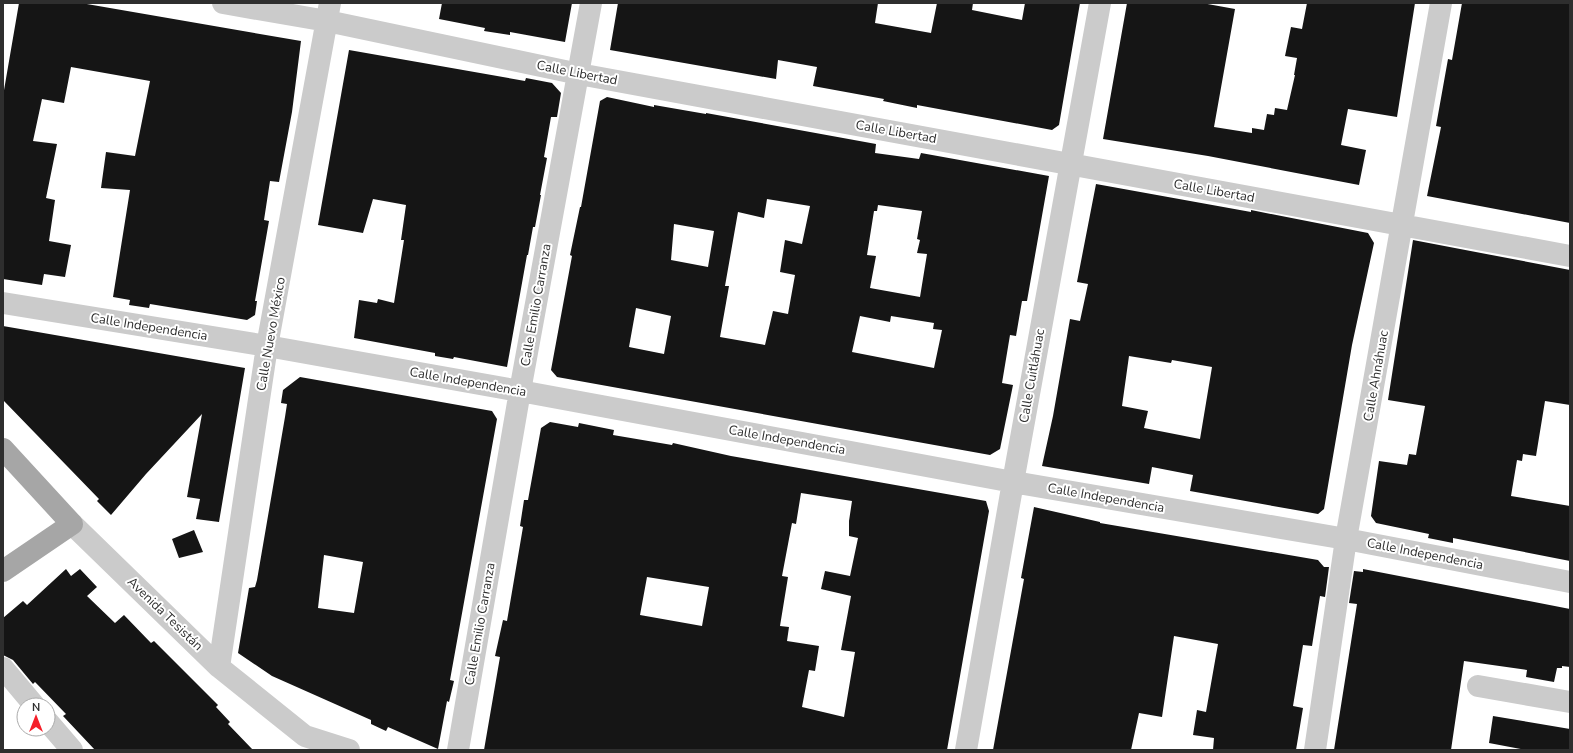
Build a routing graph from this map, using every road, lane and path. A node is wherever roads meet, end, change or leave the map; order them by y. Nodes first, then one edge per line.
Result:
1 (223, 3) edge
2 (591, 3) edge
3 (1100, 3) edge
4 (1441, 3) edge
5 (329, 12) edge
6 (578, 74) junction
7 (1071, 164) junction
8 (1403, 225) junction
9 (1570, 256) edge
10 (3, 302) edge
11 (268, 346) junction
12 (520, 391) junction
13 (3, 449) edge
14 (1013, 482) junction
15 (72, 524) junction
16 (1346, 539) junction
17 (3, 570) edge
18 (1570, 582) edge
19 (219, 667) junction
20 (3, 668) edge
21 (1478, 686) dead end
22 (27, 697) edge
23 (1570, 702) edge
24 (56, 731) edge
25 (72, 750) edge
26 (349, 750) edge
27 (458, 750) edge
28 (966, 750) edge
29 (1315, 750) edge

1 - 5 street, Calle Libertad
2 - 6 street, Calle Emilio Carranza
3 - 7 street, Calle Cuitláhuac
4 - 8 street, Calle Ahnáhuac
5 - 6 street, Calle Libertad
5 - 11 street, Calle Nuevo México
6 - 7 street, Calle Libertad
6 - 12 street, Calle Emilio Carranza
7 - 8 street, Calle Libertad
7 - 14 street, Calle Cuitláhuac
8 - 9 street, Calle Libertad
8 - 16 street, Calle Ahnáhuac
10 - 11 street, Calle Independencia
11 - 12 street, Calle Independencia
11 - 19 street, Calle Nuevo México
12 - 14 street, Calle Independencia
12 - 27 street, Calle Emilio Carranza
13 - 15 main road, Avenida Tesistán
14 - 16 street, Calle Independencia
14 - 28 street, Calle Cuitláhuac
15 - 17 main road
15 - 19 street, Avenida Tesistán
16 - 18 street, Calle Independencia
16 - 29 street, Calle Ahnáhuac
19 - 26 street, Avenida Tesistán
20 - 22 street
21 - 23 street
24 - 25 street

